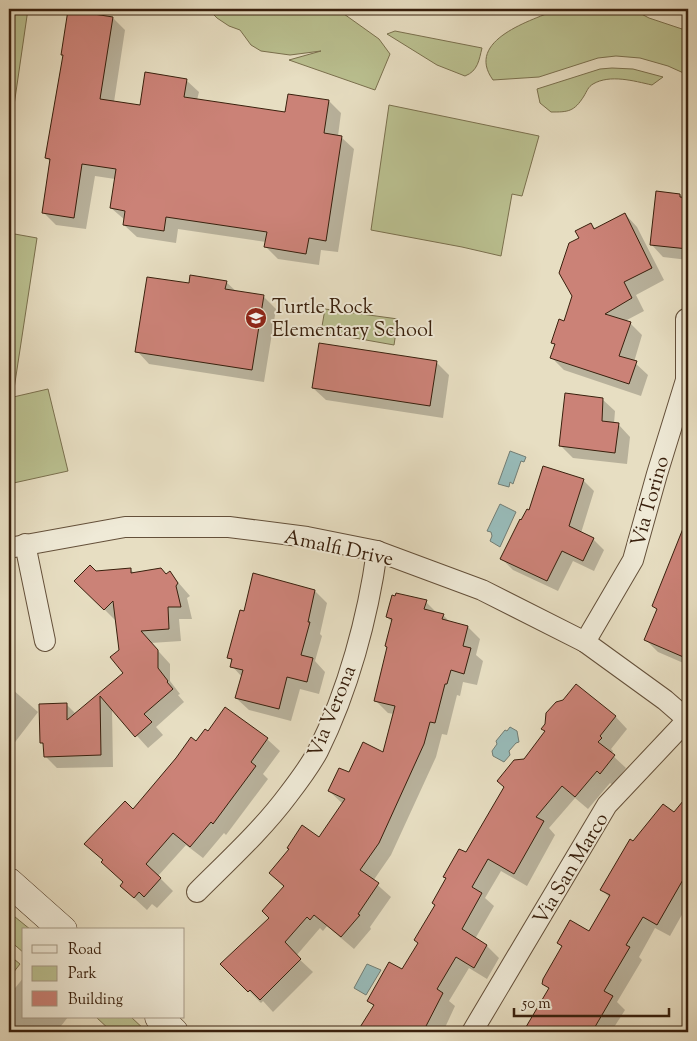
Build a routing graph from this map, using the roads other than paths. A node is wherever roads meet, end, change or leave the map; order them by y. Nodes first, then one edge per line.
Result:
1 (686, 319) dead end
2 (17, 546) edge
3 (377, 551) junction
4 (44, 641) dead end
5 (585, 642) junction
6 (688, 720) edge
7 (9, 882) edge
8 (196, 892) dead end
9 (61, 928) edge
10 (160, 1018) edge
11 (174, 1032) edge
12 (472, 1032) edge

1 - 5 street, Via Torino
2 - 3 street, Amalfi Drive
2 - 4 street
3 - 5 street, Amalfi Drive
3 - 8 street, Via Verona
5 - 6 street, Amalfi Drive
6 - 12 street, Via San Marco
7 - 9 street
10 - 11 street

